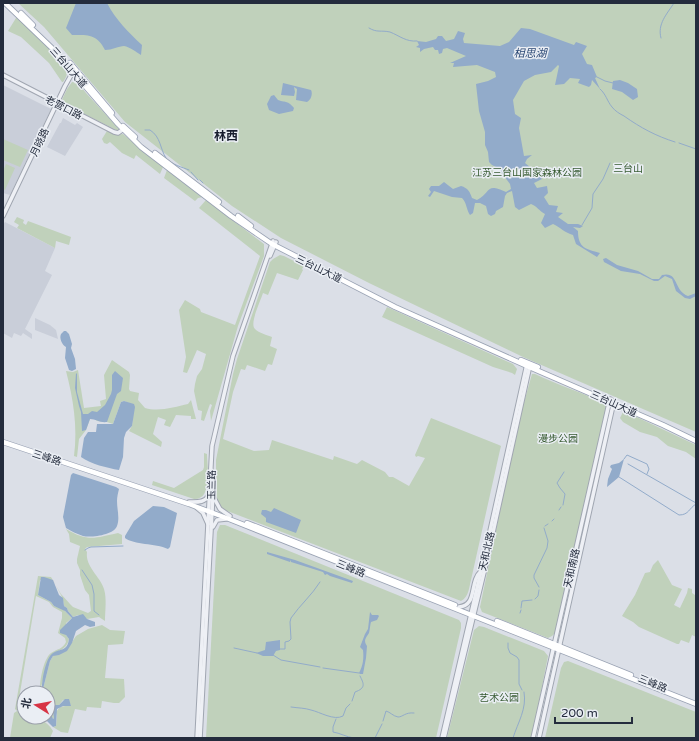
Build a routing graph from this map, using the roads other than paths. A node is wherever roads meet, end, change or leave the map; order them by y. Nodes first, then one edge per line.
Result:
1 (5, 3) edge
2 (9, 3) edge
3 (74, 70) junction
4 (3, 75) edge
5 (57, 103) junction
6 (124, 129) junction
7 (3, 216) edge
8 (274, 243) junction
9 (528, 365) junction
10 (612, 401) junction
11 (3, 439) edge
12 (696, 440) edge
13 (3, 442) edge
14 (212, 489) junction
15 (189, 503) junction
16 (211, 511) junction
17 (229, 518) junction
18 (210, 534) junction
19 (482, 570) junction
20 (459, 606) junction
21 (473, 613) junction
22 (554, 645) junction
23 (559, 648) junction
24 (696, 700) edge
25 (696, 704) edge
26 (199, 738) edge
27 (443, 738) edge
28 (533, 738) edge
29 (538, 738) edge

1 - 3 main road, 三台山大道
2 - 3 main road, 三台山大道
3 - 5 street, 月晓路
3 - 6 main road, 三台山大道
4 - 5 street, 老营口路
5 - 6 street, 老营口路
5 - 7 street, 月晓路
6 - 8 main road, 三台山大道
8 - 9 main road, 三台山大道
8 - 14 street, 玉兰路
9 - 10 main road, 三台山大道
9 - 19 street, 天和北路
9 - 21 street, 天和北路
10 - 12 main road, 三台山大道
10 - 22 street, 天和南路
10 - 23 street, 天和南路
11 - 15 main road, 三峰路
13 - 15 main road, 三峰路
14 - 15 street
14 - 16 street, 玉兰路
14 - 17 street
15 - 16 main road, 三峰路
15 - 18 street
16 - 17 main road, 三峰路
16 - 18 street, 玉兰路
17 - 18 street
17 - 20 main road, 三峰路
17 - 21 main road, 三峰路
18 - 26 street, 玉兰路
19 - 20 street
19 - 21 street, 天和北路
20 - 21 main road, 三峰路
21 - 22 main road, 三峰路
21 - 27 street, 天和北路
22 - 23 main road, 三峰路
22 - 28 street, 天和南路
23 - 24 main road, 三峰路
23 - 25 main road, 三峰路
23 - 29 street, 天和南路

